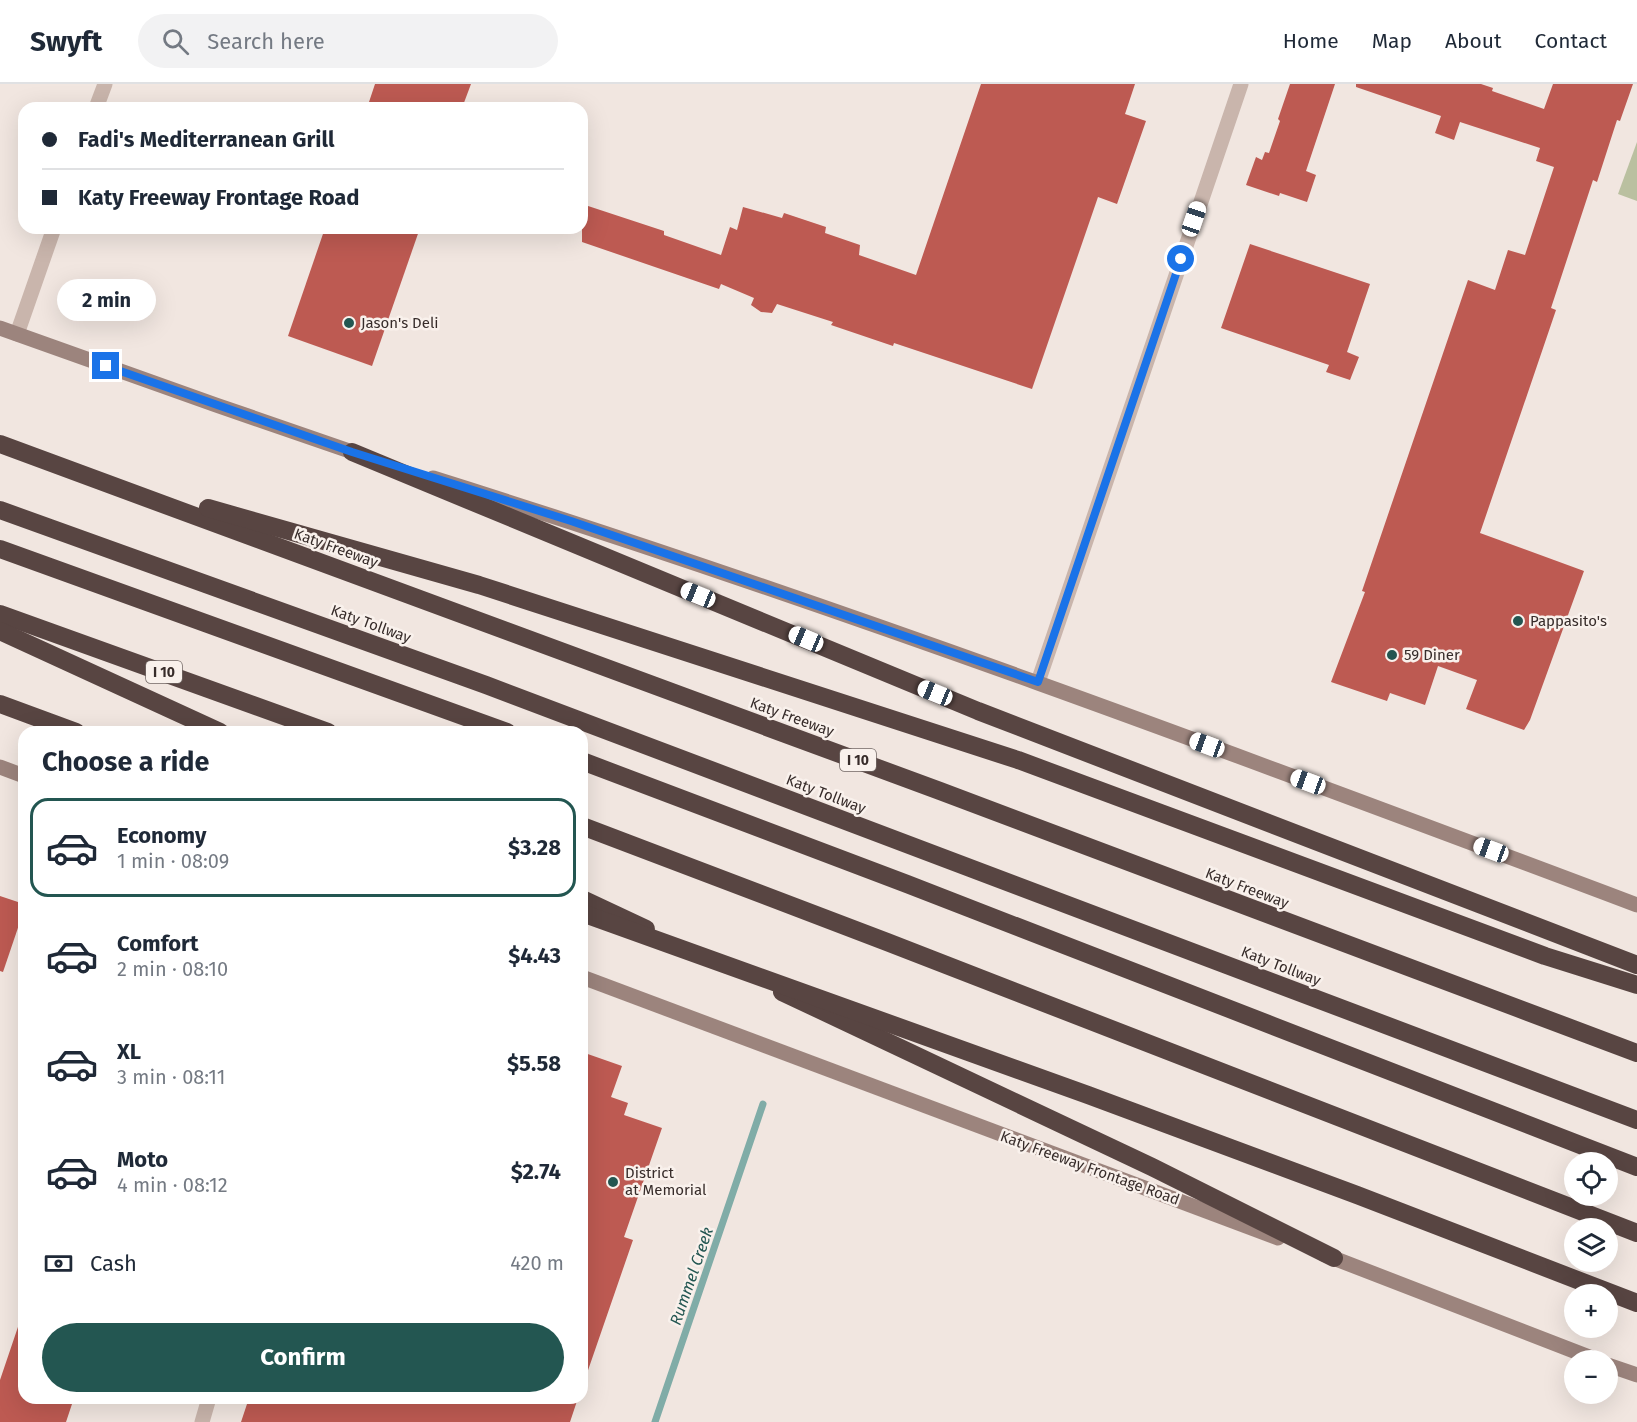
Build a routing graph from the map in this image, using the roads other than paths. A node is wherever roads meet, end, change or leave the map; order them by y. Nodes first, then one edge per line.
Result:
1 (105, 84) edge
2 (1240, 84) edge
3 (98, 102) edge
4 (52, 234) edge
5 (0, 328) edge
6 (17, 334) junction
7 (0, 444) edge
8 (352, 452) junction
9 (78, 472) junction
10 (0, 510) edge
11 (0, 549) edge
12 (0, 614) edge
13 (0, 631) edge
14 (1038, 682) junction
15 (0, 704) edge
16 (0, 713) edge
17 (39, 726) edge
18 (60, 726) edge
19 (207, 726) edge
20 (311, 726) edge
21 (490, 726) edge
22 (588, 762) edge
23 (0, 767) edge
24 (18, 774) edge
25 (588, 828) edge
26 (588, 902) edge
27 (1637, 905) edge
28 (588, 916) edge
29 (1637, 965) edge
30 (588, 979) edge
31 (1635, 984) edge
32 (1637, 1053) edge
33 (1637, 1120) edge
34 (1637, 1167) edge
35 (1637, 1233) edge
36 (1334, 1258) junction
37 (1637, 1302) edge
38 (1571, 1350) edge
39 (1618, 1368) edge
40 (1637, 1375) edge
41 (207, 1404) edge
42 (202, 1422) edge

1 - 3 street
2 - 14 street
4 - 6 street
5 - 6 main road
6 - 8 main road
7 - 9 highway, Katy Freeway / I 10
8 - 14 main road
8 - 29 highway
9 - 31 highway
9 - 32 highway, Katy Freeway / I 10
10 - 33 highway, Katy Tollway
11 - 21 highway
12 - 20 highway, I 10
13 - 19 highway
14 - 27 main road
15 - 18 highway
16 - 17 highway
22 - 34 highway
23 - 24 main road
25 - 35 highway
26 - 36 highway
28 - 37 highway, bridge
30 - 36 main road, Katy Freeway Frontage Road
36 - 38 main road, Katy Freeway Frontage Road
39 - 40 main road
41 - 42 street

